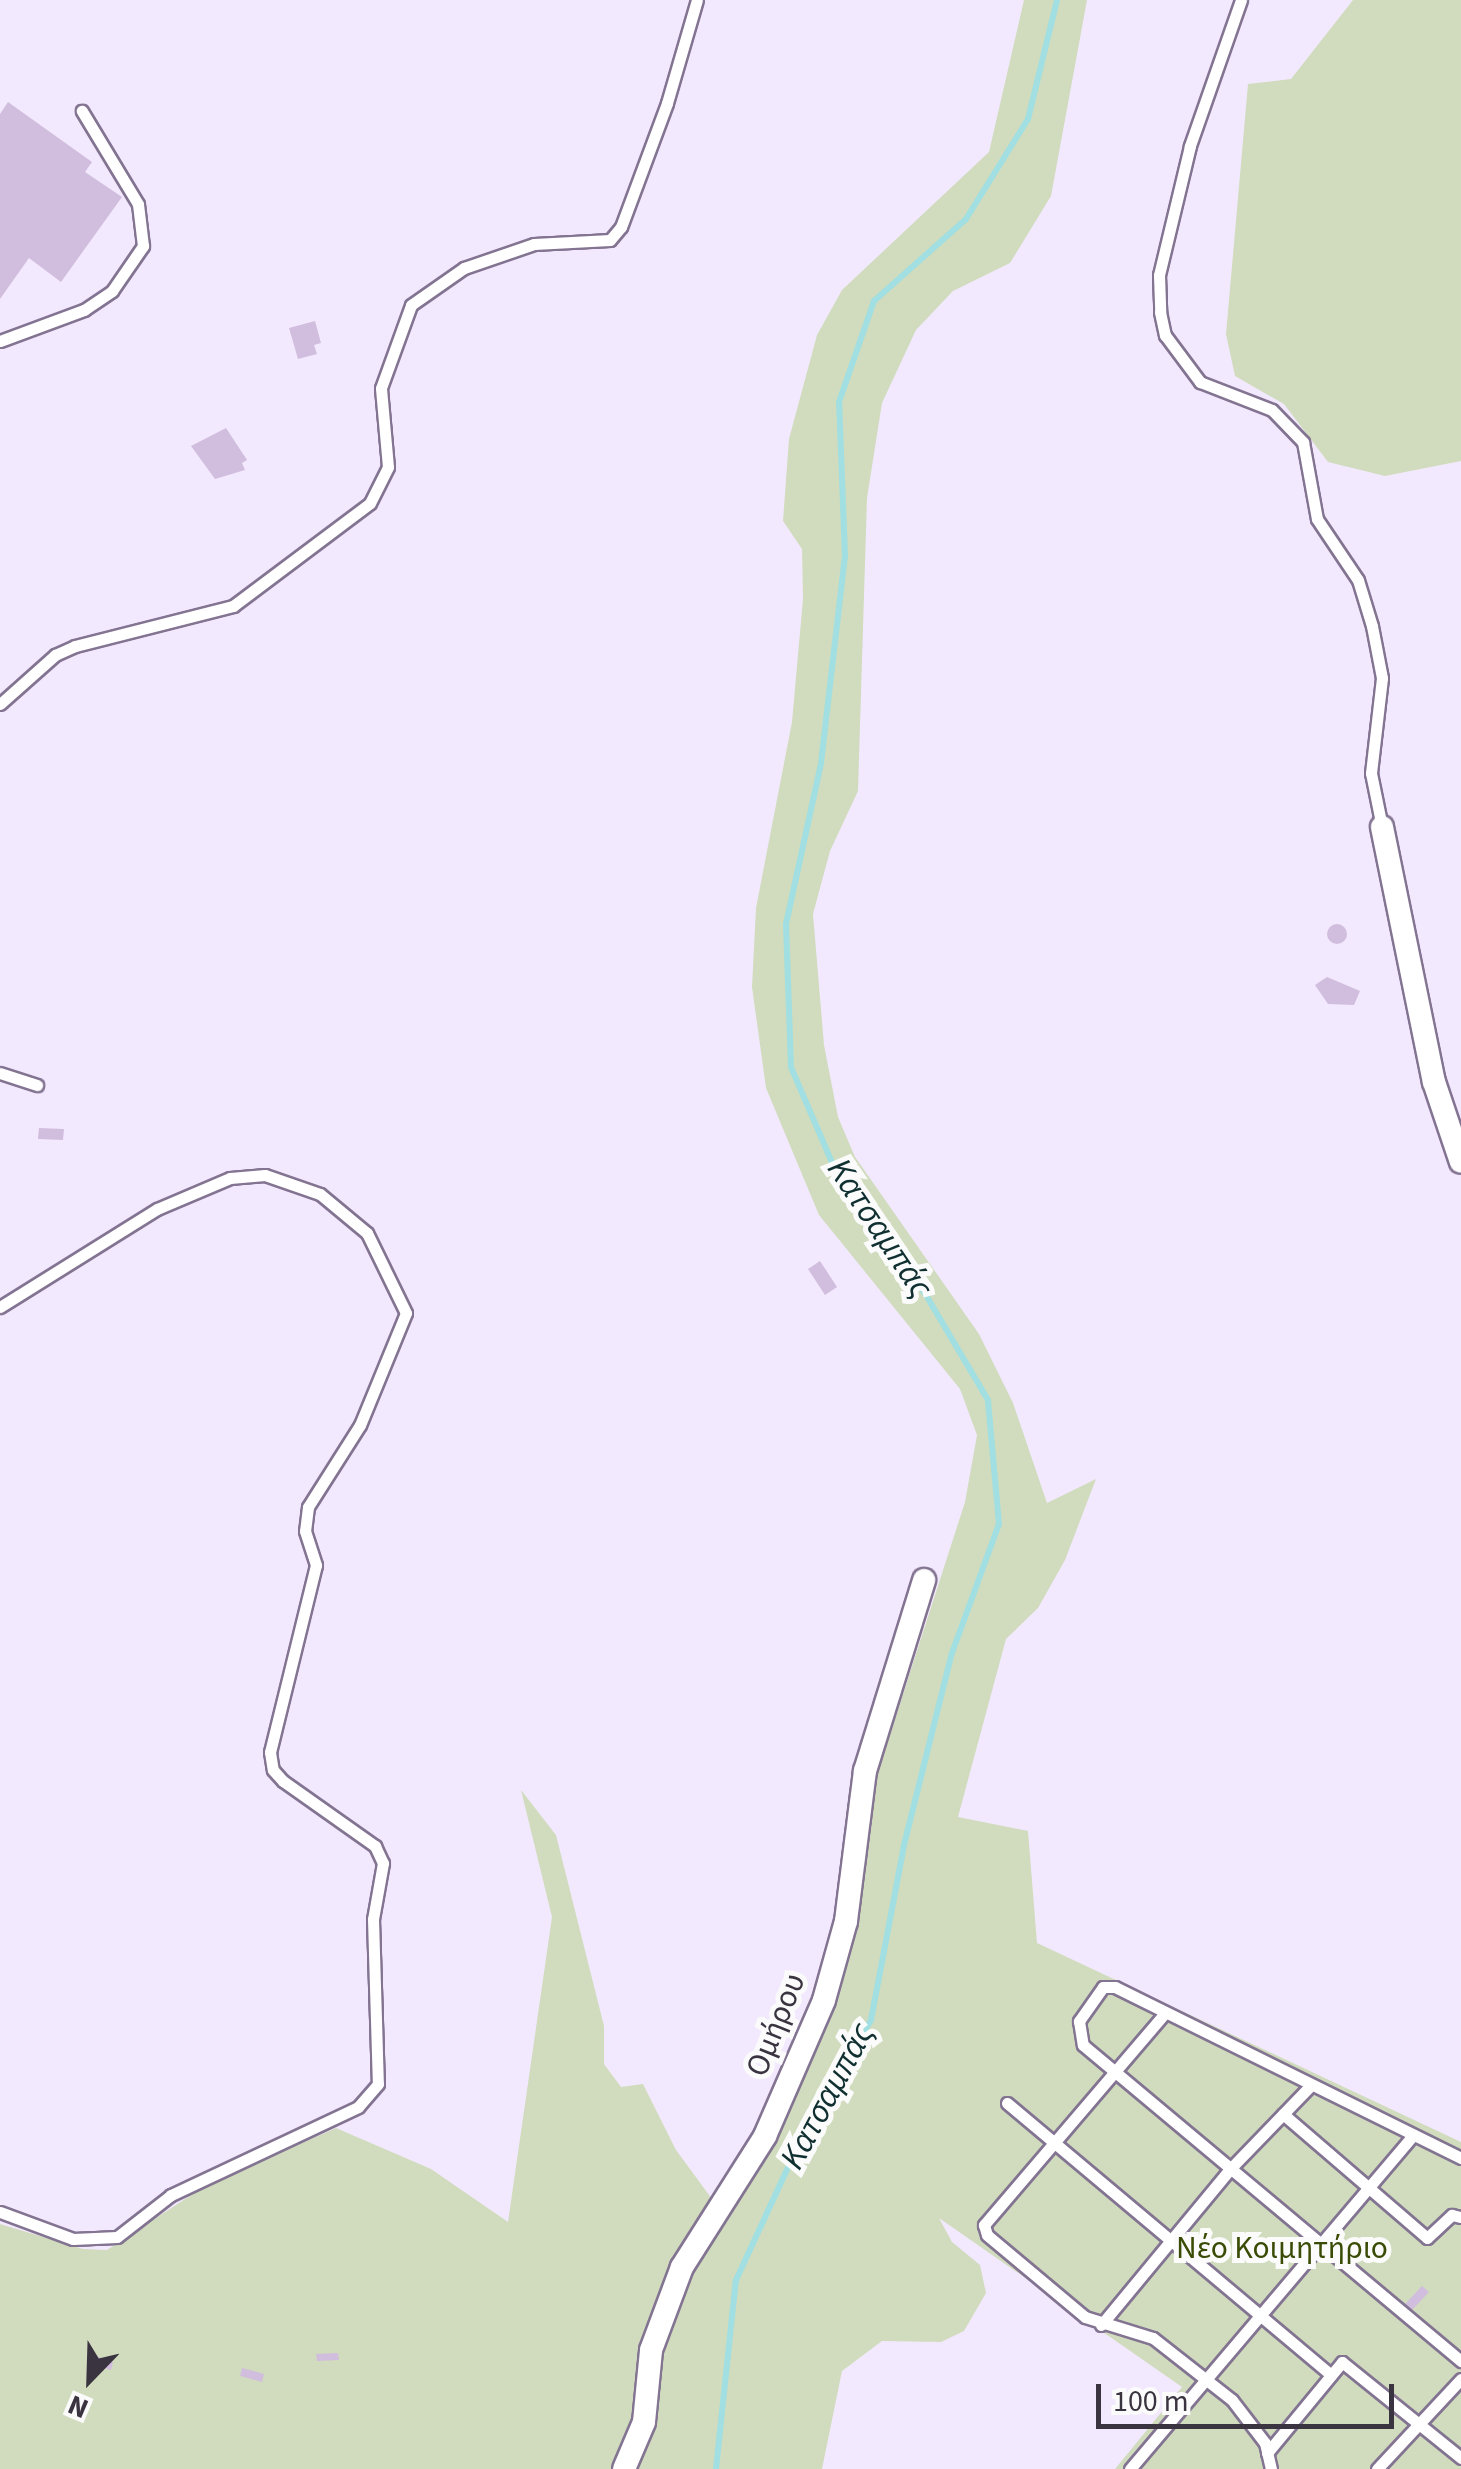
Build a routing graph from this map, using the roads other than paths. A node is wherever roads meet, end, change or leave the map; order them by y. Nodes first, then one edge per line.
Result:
1 (697, 0) edge
2 (1241, 0) edge
3 (82, 111) dead end
4 (0, 341) edge
5 (0, 704) edge
6 (1382, 827) joint
7 (0, 1073) edge
8 (37, 1085) dead end
9 (1461, 1162) edge
10 (0, 1307) edge
11 (924, 1580) dead end
12 (1165, 2013) junction
13 (1114, 2071) junction
14 (1311, 2085) junction
15 (1006, 2102) dead end
16 (1283, 2114) junction
17 (1413, 2135) junction
18 (1053, 2142) junction
19 (1461, 2158) edge
20 (1229, 2170) junction
21 (1369, 2188) junction
22 (0, 2212) edge
23 (1461, 2217) edge
24 (1172, 2240) junction
25 (1321, 2245) junction
26 (1261, 2316) junction
27 (1100, 2325) junction
28 (1461, 2361) edge
29 (1331, 2375) junction
30 (1461, 2379) edge
31 (1206, 2380) junction
32 (1417, 2421) junction
33 (1267, 2453) junction
34 (1461, 2458) edge
35 (624, 2469) edge
36 (1130, 2469) edge
37 (1271, 2469) edge
38 (1377, 2469) edge

1 - 5 lane
2 - 6 lane
3 - 4 lane
6 - 9 street
7 - 8 lane
10 - 22 lane
11 - 35 street, Ομήρου
12 - 13 lane
12 - 13 lane
12 - 14 lane
13 - 18 lane
13 - 20 lane
14 - 16 lane
14 - 17 lane
15 - 18 lane
16 - 20 lane
16 - 21 lane
17 - 19 lane
17 - 21 lane
18 - 24 lane
18 - 27 lane
20 - 24 lane
20 - 25 lane
21 - 23 lane
21 - 25 lane
24 - 26 lane
24 - 27 lane
25 - 26 lane
25 - 28 lane
26 - 29 lane
26 - 31 lane
27 - 31 lane
29 - 32 lane
29 - 33 lane
30 - 32 lane
31 - 33 lane
31 - 36 lane
32 - 34 lane
32 - 38 lane
33 - 37 lane

